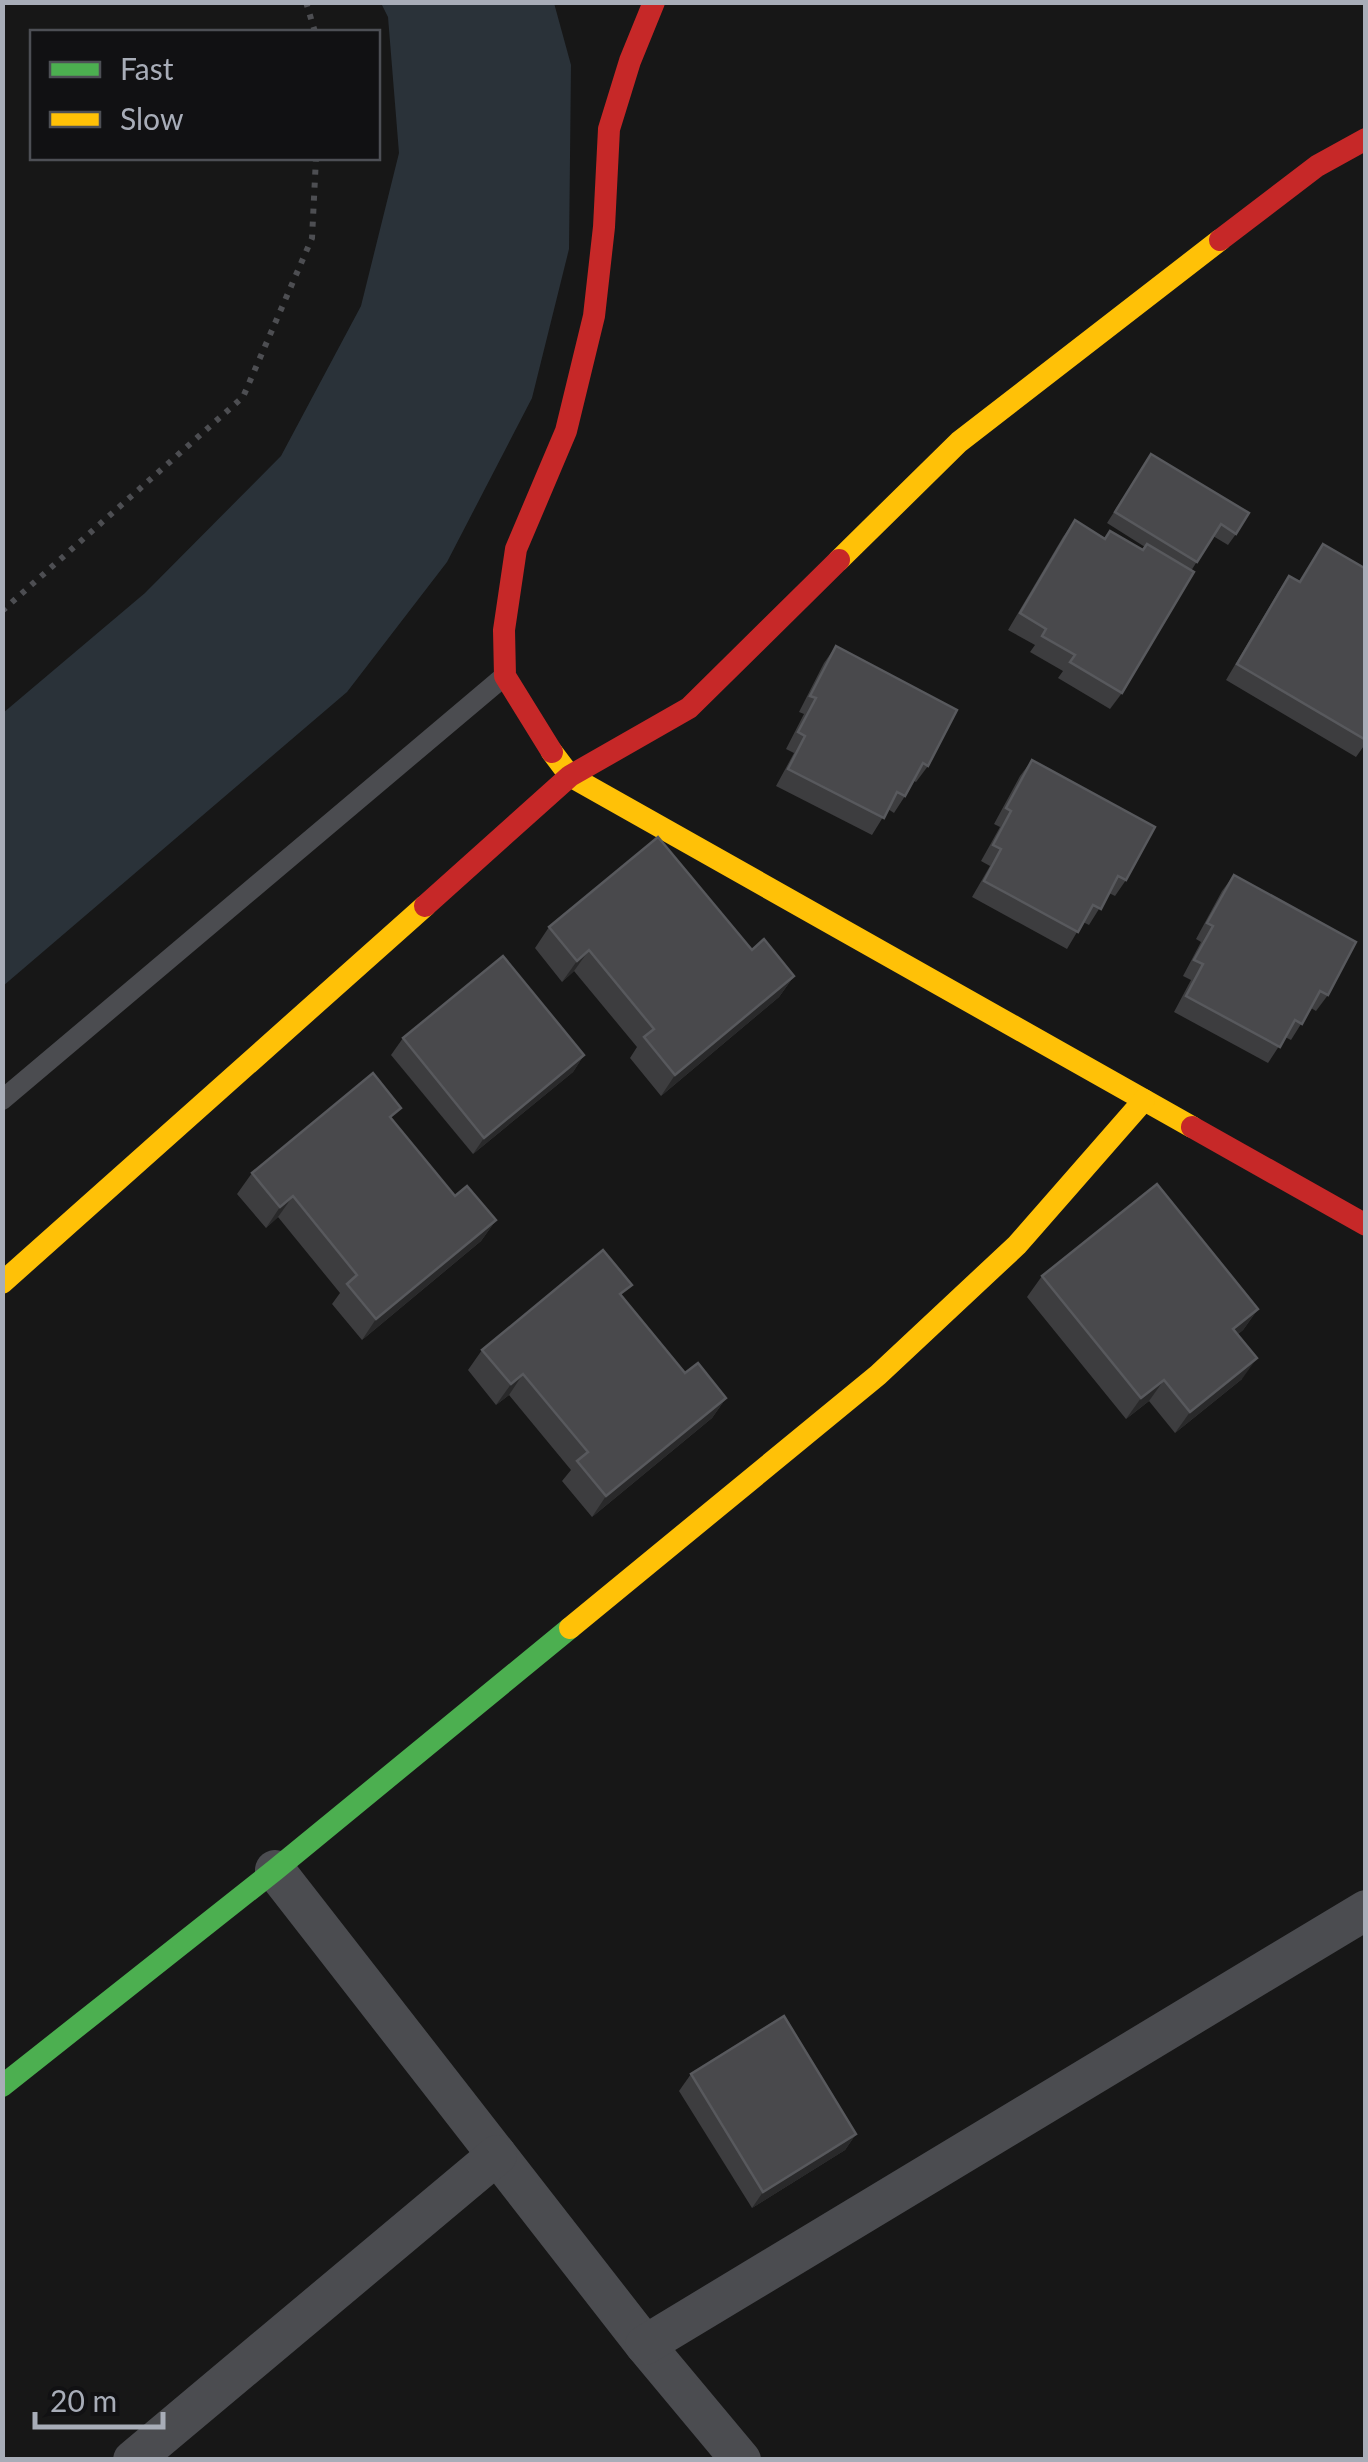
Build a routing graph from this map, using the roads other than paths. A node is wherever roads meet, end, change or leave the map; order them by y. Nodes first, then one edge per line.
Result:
1 (654, 2) edge
2 (1366, 140) edge
3 (505, 676) junction
4 (570, 776) junction
5 (2, 1100) edge
6 (1144, 1100) junction
7 (1366, 1225) edge
8 (2, 1283) edge
9 (275, 1870) junction
10 (1366, 1910) edge
11 (2, 2086) edge
12 (497, 2155) junction
13 (645, 2345) junction
14 (133, 2460) edge
15 (741, 2460) edge

1 - 3 street
2 - 4 street
3 - 4 street
3 - 5 lane
4 - 6 street
4 - 8 street
6 - 7 street
6 - 9 street
9 - 11 street
9 - 12 street
10 - 13 street
12 - 13 street
12 - 14 street
13 - 15 street

